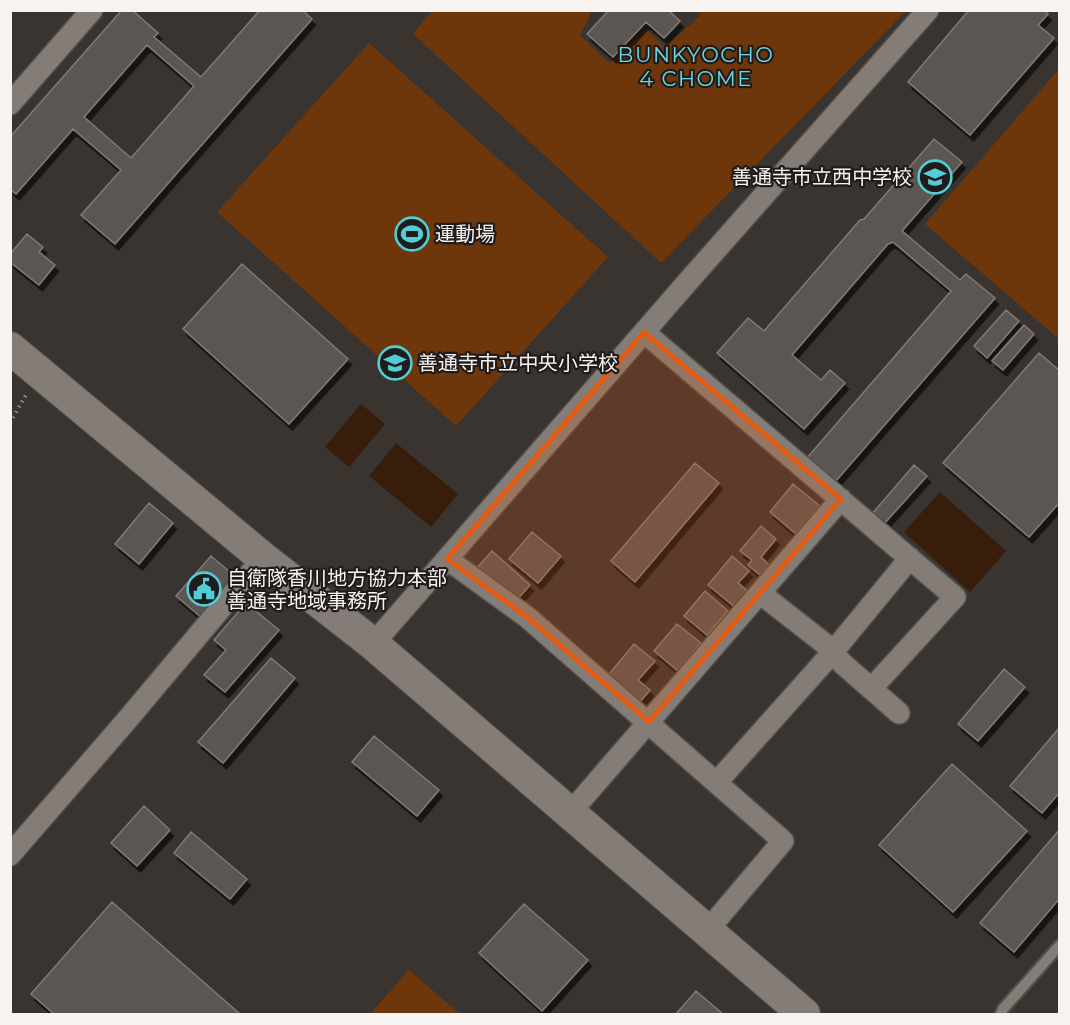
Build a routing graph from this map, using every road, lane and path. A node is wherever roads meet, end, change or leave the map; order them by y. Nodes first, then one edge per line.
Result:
1 (92, 10) edge
2 (928, 10) edge
3 (10, 104) edge
4 (644, 332) junction
5 (10, 348) edge
6 (841, 499) junction
7 (263, 558) junction
8 (910, 558) junction
9 (447, 559) junction
10 (760, 593) junction
11 (373, 644) junction
12 (832, 653) junction
13 (871, 688) junction
14 (899, 713) dead end
15 (649, 722) junction
16 (717, 782) junction
17 (570, 813) junction
18 (10, 855) edge
19 (707, 931) junction
20 (1059, 945) edge
21 (804, 1014) edge
22 (1001, 1014) edge

1 - 3 street
2 - 4 street
4 - 6 street
4 - 9 street
5 - 7 street
6 - 8 street
6 - 10 street
7 - 11 street
7 - 18 street
8 - 12 street
8 - 13 street
9 - 11 street
9 - 15 street
10 - 12 street
10 - 15 street
11 - 17 street
12 - 13 street
12 - 16 street
13 - 14 street
15 - 16 street
15 - 17 street
16 - 19 street
17 - 19 street
19 - 21 street
20 - 22 lane

